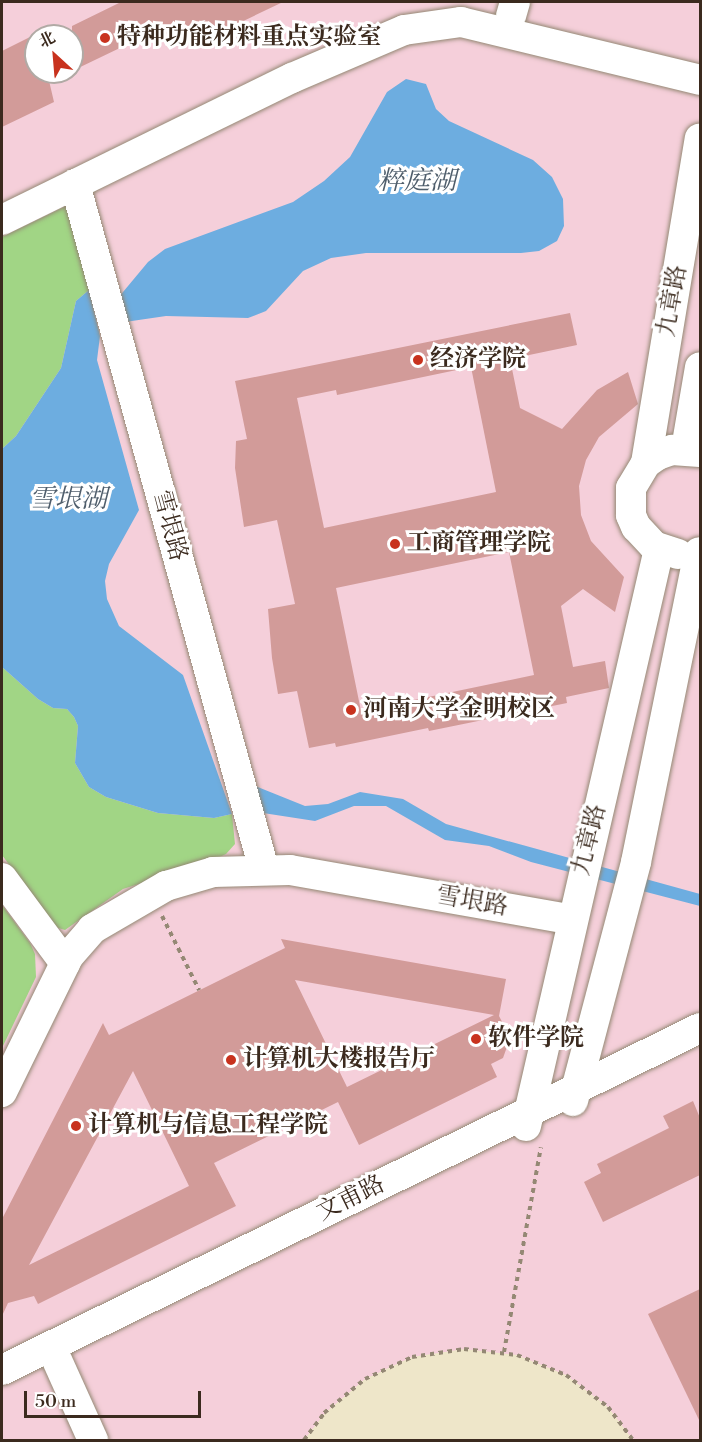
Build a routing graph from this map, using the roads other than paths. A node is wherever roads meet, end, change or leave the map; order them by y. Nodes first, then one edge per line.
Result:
1 (513, 9) edge
2 (700, 60) edge
3 (700, 80) edge
4 (700, 138) edge
5 (75, 184) junction
6 (2, 198) edge
7 (2, 220) edge
8 (700, 367) edge
9 (693, 450) edge
10 (646, 463) junction
11 (658, 549) junction
12 (700, 551) edge
13 (264, 869) junction
14 (2, 878) edge
15 (573, 920) junction
16 (65, 963) junction
17 (700, 1028) edge
18 (700, 1046) edge
19 (2, 1092) edge
20 (549, 1113) junction
21 (57, 1360) junction
22 (2, 1370) edge
23 (2, 1387) edge
24 (93, 1440) edge

1 - 2 lane
1 - 6 lane
3 - 5 lane
4 - 10 lane, 九章路
5 - 7 lane
5 - 13 lane, 雪垠路
8 - 9 lane, 九章路
9 - 10 lane
10 - 11 lane
11 - 12 lane
11 - 15 lane, 九章路
12 - 20 lane, 九章路
13 - 15 lane, 雪垠路
13 - 16 lane, 雪垠路
14 - 16 lane
15 - 20 lane, 九章路
16 - 19 lane, 雪垠路
17 - 20 lane, 文甫路
18 - 20 lane, 文甫路
20 - 21 lane, 文甫路
20 - 22 lane, 文甫路
21 - 23 lane, 文甫路
21 - 24 lane

